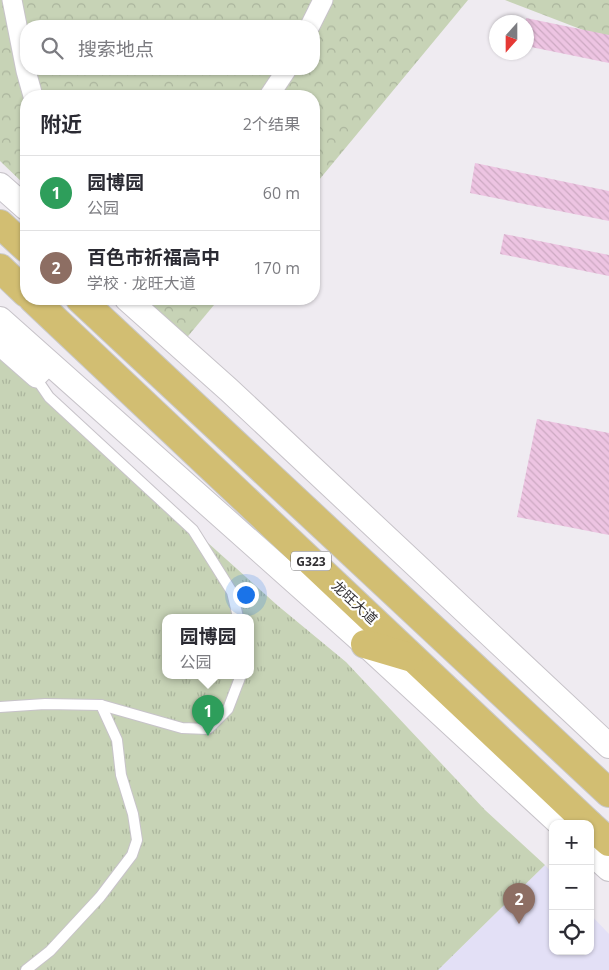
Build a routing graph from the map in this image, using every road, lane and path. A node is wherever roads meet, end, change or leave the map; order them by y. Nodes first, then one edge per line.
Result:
1 (12, 0) edge
2 (323, 0) edge
3 (313, 20) edge
4 (20, 41) edge
5 (27, 75) edge
6 (283, 75) edge
7 (31, 90) edge
8 (273, 90) edge
9 (0, 185) edge
10 (20, 203) edge
11 (0, 224) edge
12 (20, 242) edge
13 (0, 268) edge
14 (20, 287) edge
15 (39, 305) edge
16 (86, 305) edge
17 (134, 305) edge
18 (0, 319) edge
19 (0, 338) edge
20 (43, 371) junction
21 (237, 614) edge
22 (365, 644) junction
23 (414, 658) junction
24 (239, 679) edge
25 (100, 705) junction
26 (0, 707) edge
27 (609, 746) edge
28 (609, 793) edge
29 (556, 820) edge
30 (586, 820) edge
31 (594, 828) edge
32 (609, 842) edge
33 (594, 856) edge
34 (609, 869) edge
35 (26, 970) edge

1 - 4 street
2 - 3 street
5 - 7 street
6 - 8 street
9 - 10 street
11 - 12 highway
13 - 14 highway
15 - 23 highway, 龙旺大道 / G323
16 - 28 highway, G323
17 - 27 street
18 - 20 street
19 - 20 street
20 - 21 lane
20 - 22 street
22 - 23 highway
22 - 29 street
23 - 30 highway, 龙旺大道 / G323
24 - 25 lane
25 - 26 lane
25 - 35 lane
31 - 32 highway, 龙旺大道 / G323
33 - 34 street

